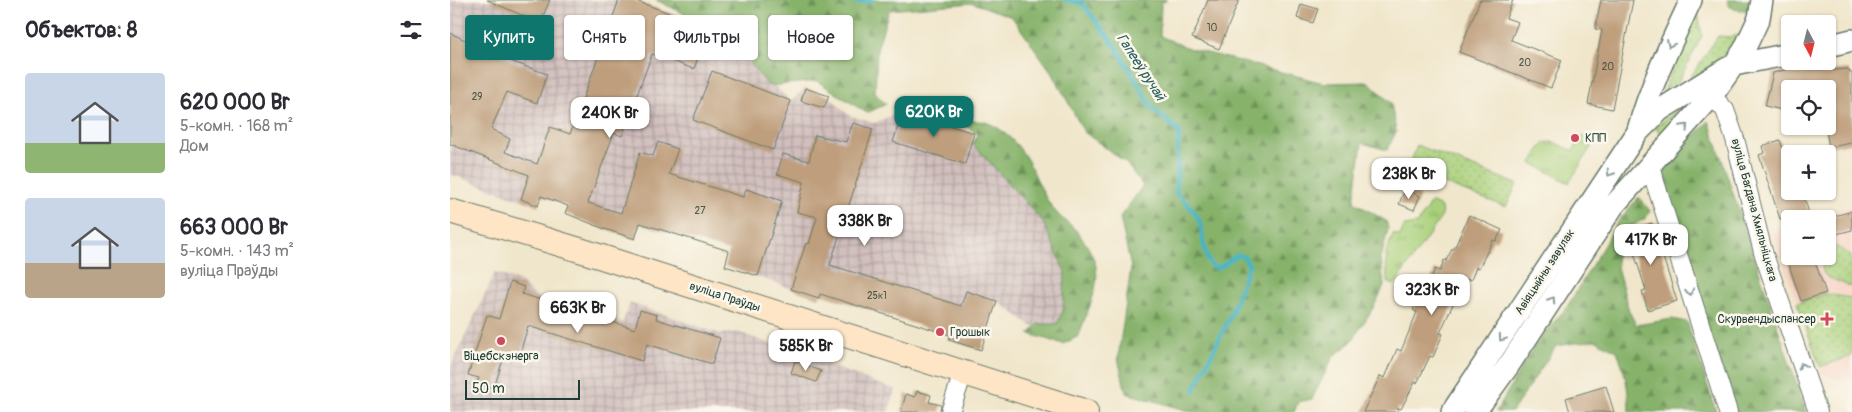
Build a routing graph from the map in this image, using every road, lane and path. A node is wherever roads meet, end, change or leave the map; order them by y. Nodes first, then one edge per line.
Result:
1 (1691, 0) edge
2 (1762, 0) edge
3 (1852, 40) edge
4 (1836, 44) edge
5 (1781, 56) edge
6 (1734, 65) junction
7 (1712, 96) junction
8 (1637, 132) junction
9 (1651, 162) junction
10 (450, 211) edge
11 (963, 373) junction
12 (950, 412) edge
13 (1086, 412) edge
14 (1452, 412) edge
15 (1475, 412) edge
16 (1728, 412) edge
17 (1818, 412) edge

1 -> 8 street
2 - 6 street
3 - 4 street
5 - 6 street
6 - 7 street
6 - 8 street
9 -> 7 street
17 -> 7 street, вуліца Багдана Хмяльніцкага
8 - 9 street
8 -> 14 street, Авіяцыйны завулак
15 -> 9 street, Авіяцыйны завулак
9 -> 16 street
10 - 11 main road, вуліца Праўды
11 - 12 street
11 - 13 main road, вуліца Праўды

